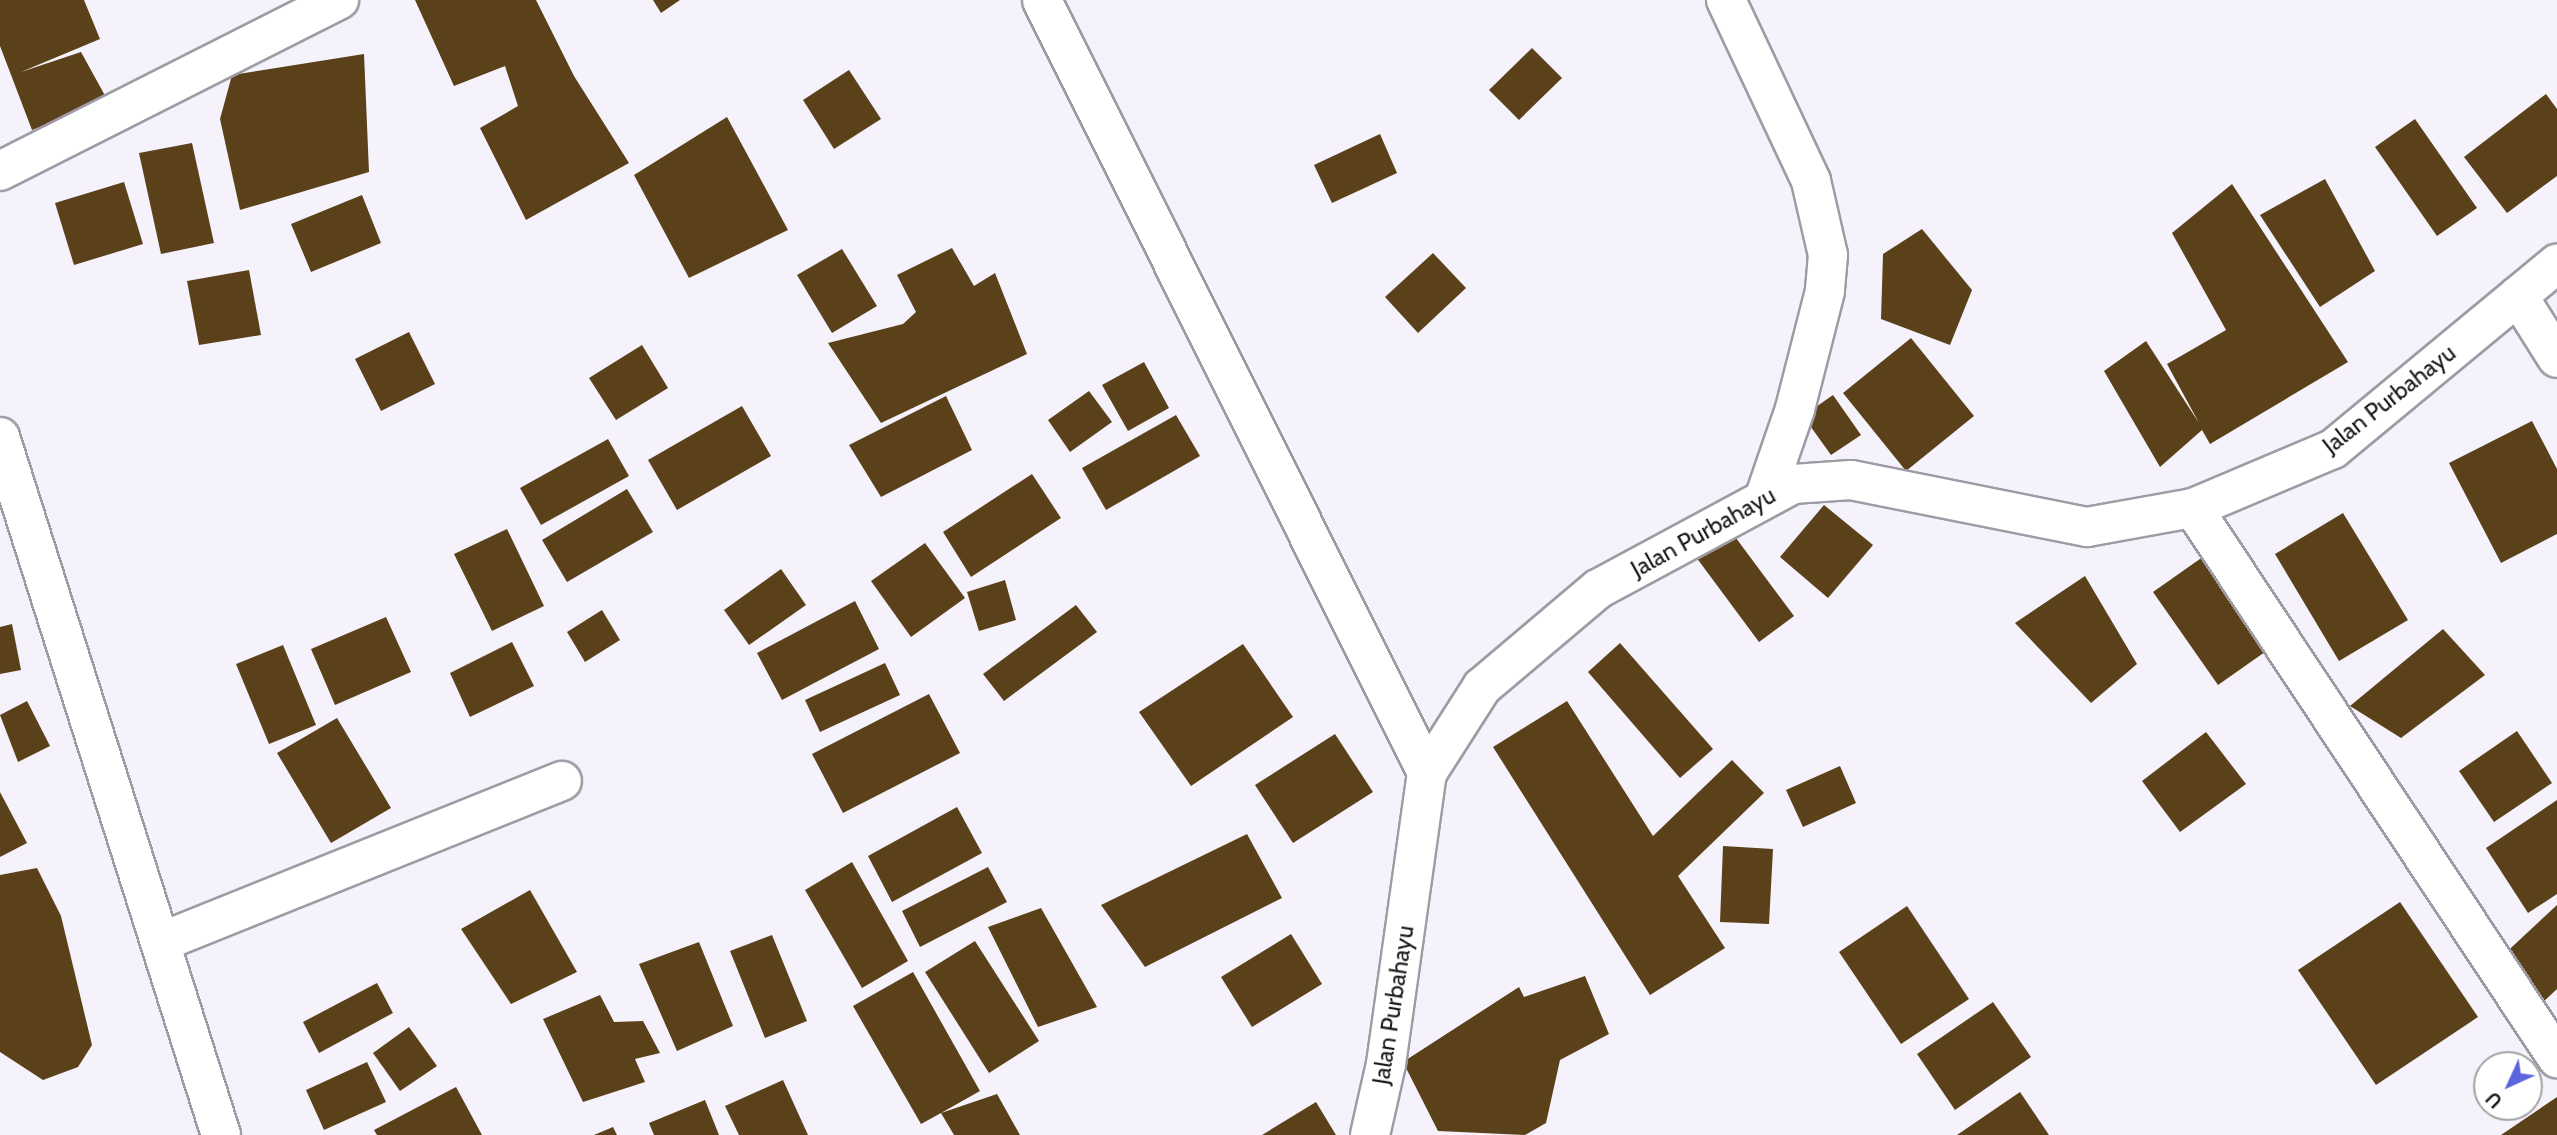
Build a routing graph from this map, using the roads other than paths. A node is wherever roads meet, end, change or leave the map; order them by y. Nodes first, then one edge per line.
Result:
1 (339, 0) edge
2 (1042, 0) edge
3 (1726, 0) edge
4 (0, 172) edge
5 (2557, 264) edge
6 (2518, 296) junction
7 (2557, 358) edge
8 (0, 437) edge
9 (1765, 496) junction
10 (2193, 508) junction
11 (1427, 773) junction
12 (562, 781) dead end
13 (161, 942) junction
14 (2557, 1058) edge
15 (221, 1135) edge
16 (1370, 1135) edge

1 - 4 street
2 - 11 street
3 - 9 street
5 - 6 street, Jalan Purbahayu
6 - 7 street
6 - 10 street, Jalan Purbahayu
8 - 13 street
9 - 10 street, Jalan Purbahayu
9 - 11 street, Jalan Purbahayu
10 - 14 street
11 - 16 street, Jalan Purbahayu
12 - 13 street
13 - 15 street

